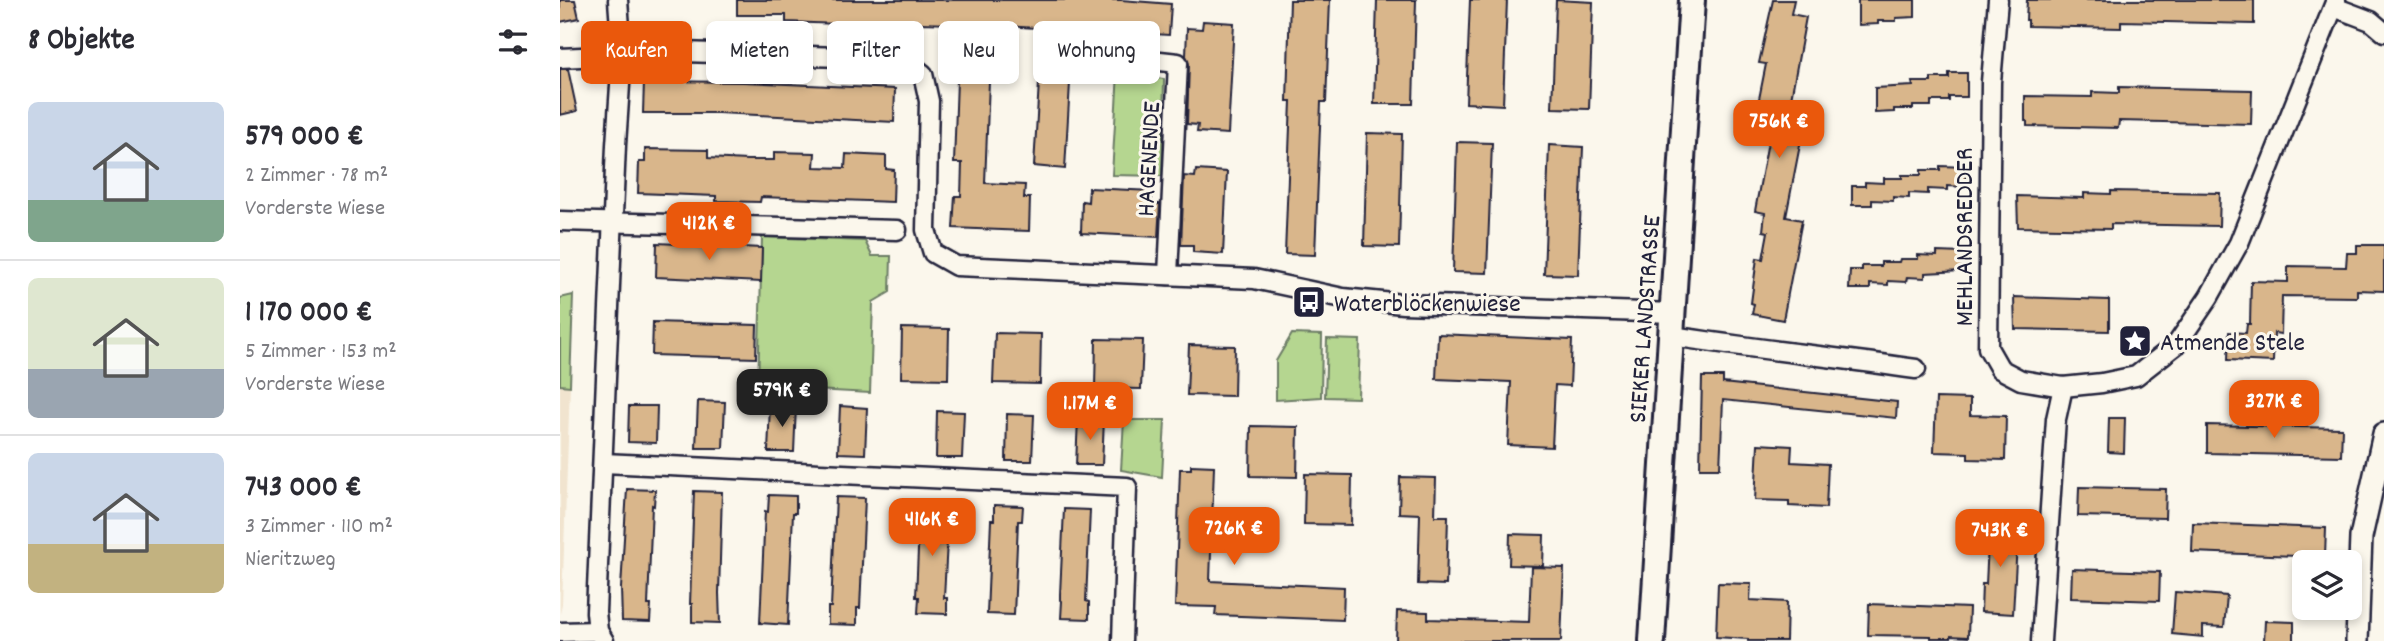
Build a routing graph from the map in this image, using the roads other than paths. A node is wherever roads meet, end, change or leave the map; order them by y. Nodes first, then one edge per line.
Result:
1 (618, 0) edge
2 (1692, 0) edge
3 (1998, 0) edge
4 (2335, 4) edge
5 (620, 21) edge
6 (2384, 32) edge
7 (692, 52) edge
8 (581, 57) edge
9 (560, 58) edge
10 (1160, 61) dead end
11 (620, 84) edge
12 (560, 221) edge
13 (613, 221) junction
14 (897, 230) dead end
15 (1168, 275) junction
16 (1673, 325) junction
17 (1916, 369) dead end
18 (2063, 387) junction
19 (2384, 434) edge
20 (603, 463) junction
21 (560, 632) edge
22 (601, 636) edge
23 (1122, 641) edge
24 (1652, 641) edge
25 (2040, 641) edge
26 (2357, 641) edge

1 - 5 street
2 - 16 main road, SIEKER LANDSTRASSE
3 - 18 street, MEHLANDSREDDER
4 - 6 street, MEHLANDSREDDER
4 - 18 street, MEHLANDSREDDER
7 - 15 street
8 - 9 street
10 - 15 street, HAGENENDE
11 - 13 street
12 - 13 street
13 - 14 street
13 - 20 street
15 - 16 street
16 - 17 street
16 - 24 main road, SIEKER LANDSTRASSE
18 - 25 street
19 - 26 street
20 - 22 street
20 - 23 street
21 - 22 street

